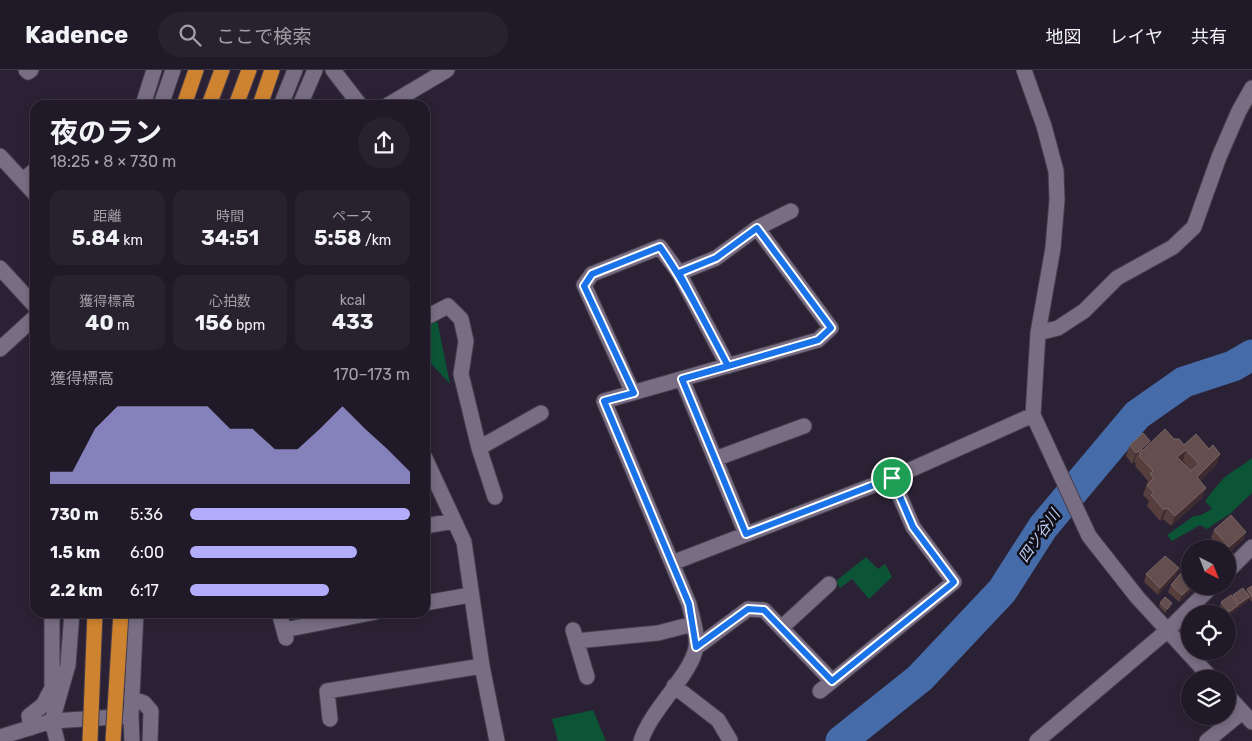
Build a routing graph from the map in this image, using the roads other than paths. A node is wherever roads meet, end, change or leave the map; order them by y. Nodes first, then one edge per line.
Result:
1 (26, 70) edge
2 (31, 70) edge
3 (154, 70) edge
4 (173, 70) edge
5 (196, 70) edge
6 (222, 70) edge
7 (249, 70) edge
8 (295, 70) edge
9 (315, 70) edge
10 (334, 70) edge
11 (447, 70) edge
12 (1024, 70) edge
13 (271, 74) edge
14 (1252, 88) edge
15 (145, 100) edge
16 (163, 100) edge
17 (186, 100) edge
18 (211, 100) edge
19 (238, 100) edge
20 (262, 100) edge
21 (283, 100) edge
22 (302, 100) edge
23 (356, 100) edge
24 (396, 100) edge
25 (0, 156) edge
26 (30, 174) edge
27 (23, 180) junction
28 (30, 188) edge
29 (791, 211) dead end
30 (757, 228) junction
31 (0, 268) edge
32 (679, 273) junction
33 (30, 301) edge
34 (430, 315) edge
35 (30, 321) edge
36 (1038, 333) junction
37 (0, 349) edge
38 (728, 366) junction
39 (682, 379) junction
40 (634, 393) junction
41 (541, 413) dead end
42 (1033, 415) junction
43 (804, 426) dead end
44 (479, 448) junction
45 (715, 459) junction
46 (430, 469) edge
47 (892, 478) junction
48 (495, 498) dead end
49 (454, 521) junction
50 (430, 525) edge
51 (746, 534) junction
52 (1252, 547) edge
53 (672, 563) junction
54 (1236, 563) edge
55 (829, 584) dead end
56 (470, 595) junction
57 (1203, 595) edge
58 (430, 602) edge
59 (52, 618) edge
60 (72, 618) edge
61 (95, 618) edge
62 (121, 618) edge
63 (136, 618) edge
64 (281, 618) edge
65 (351, 618) edge
66 (693, 624) junction
67 (781, 628) junction
68 (1168, 630) junction
69 (696, 647) junction
70 (482, 666) junction
71 (1204, 670) edge
72 (587, 677) dead end
73 (832, 681) junction
74 (674, 686) junction
75 (820, 691) dead end
76 (132, 698) junction
77 (1236, 705) edge
78 (131, 716) junction
79 (1247, 717) edge
80 (330, 719) dead end
81 (52, 721) junction
82 (31, 728) junction
83 (0, 737) edge
84 (730, 740) edge
85 (57, 741) edge
86 (90, 741) edge
87 (113, 741) edge
88 (132, 741) edge
89 (150, 741) edge
90 (497, 741) edge
91 (641, 741) edge
92 (1037, 741) edge
93 (1207, 741) edge

1 - 2 street
3 - 15 street
4 - 16 street
5 - 17 highway
6 - 18 highway
7 - 19 highway
8 - 21 street
9 - 22 street
10 - 23 street
11 - 24 street
12 - 36 street
13 - 20 highway
14 - 36 street
25 - 27 street
26 - 27 street
27 - 28 street
29 - 30 street
30 - 32 street
30 - 38 street
31 - 33 street
32 - 38 street
32 - 40 street
34 - 44 street
35 - 37 street
36 - 42 street
38 - 39 street
39 - 40 street
39 - 45 street
40 - 53 street
41 - 44 street
42 - 47 street
42 - 68 street
43 - 45 street
44 - 48 street
45 - 51 street
46 - 49 street
47 - 51 street
47 - 73 street
49 - 50 street
49 - 56 street
51 - 53 street
52 - 54 street
53 - 66 street
55 - 67 street
56 - 58 street
56 - 70 street
57 - 68 street
59 - 82 street
60 - 81 street
61 - 86 highway, bridge
62 - 87 highway, bridge
63 - 76 street
64 - 65 street
66 - 69 street
66 - 72 street
67 - 69 street
67 - 73 street
68 - 71 street
68 - 92 street
69 - 74 street
70 - 80 street
70 - 90 street
73 - 75 street
74 - 84 street
74 - 91 street
76 - 78 street
76 - 89 street
77 - 79 street
78 - 81 street
78 - 88 street
79 - 93 street
81 - 82 street
81 - 85 street
82 - 83 street

